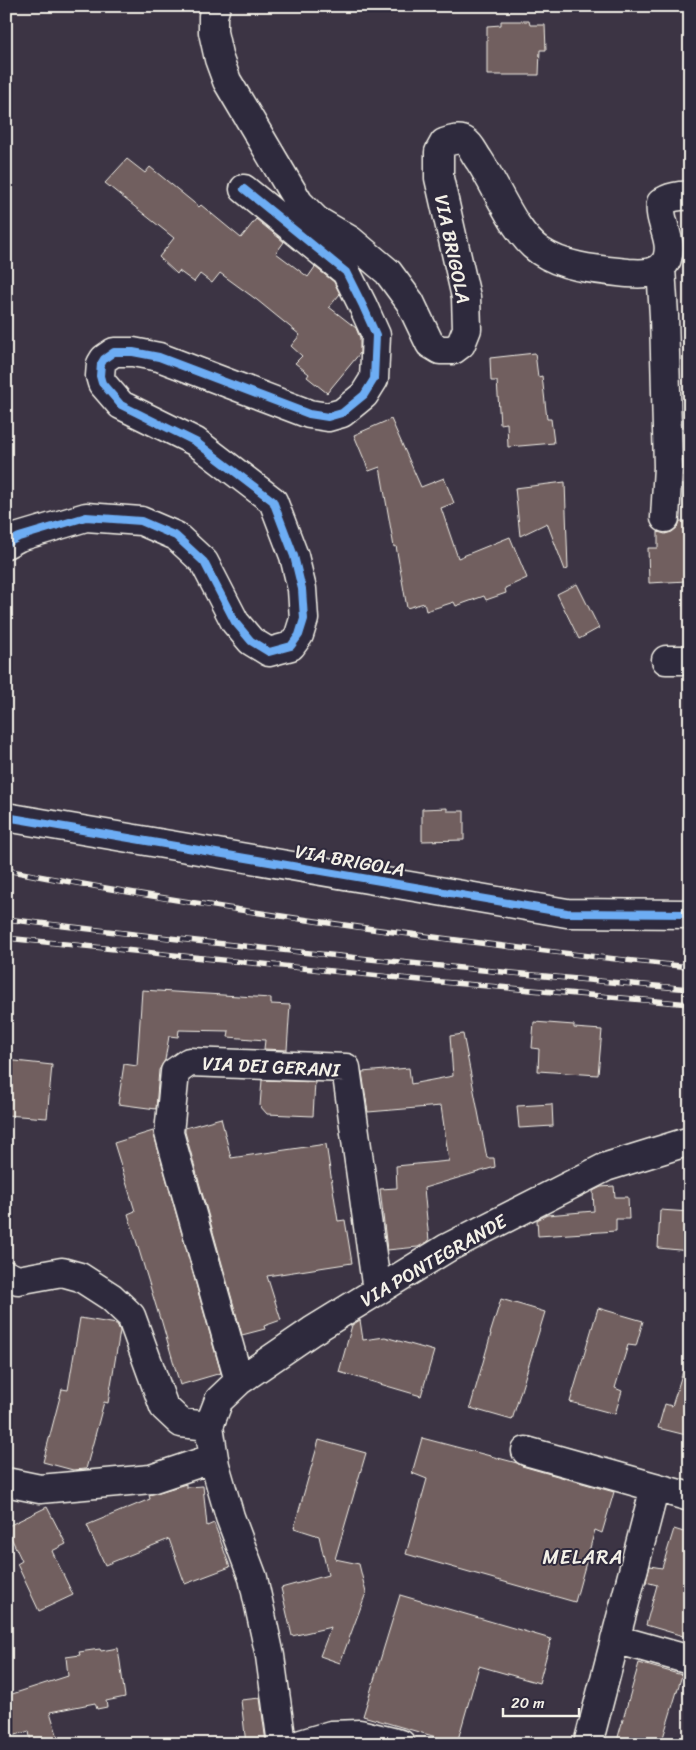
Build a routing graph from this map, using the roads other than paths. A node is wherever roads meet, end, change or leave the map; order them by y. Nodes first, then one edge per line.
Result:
1 (216, 6) edge
2 (244, 189) dead end
3 (690, 196) edge
4 (661, 268) junction
5 (665, 518) dead end
6 (6, 544) edge
7 (6, 817) edge
8 (690, 914) edge
9 (690, 1142) edge
10 (6, 1275) edge
11 (377, 1292) junction
12 (239, 1381) junction
13 (209, 1426) junction
14 (526, 1451) dead end
15 (214, 1458) junction
16 (6, 1482) edge
17 (655, 1487) junction
18 (690, 1497) edge
19 (615, 1639) junction
20 (690, 1660) edge
21 (282, 1744) edge
22 (301, 1744) edge
23 (401, 1744) edge
24 (588, 1744) edge

1 - 4 street, VIA BRIGOLA
2 - 6 street
3 - 4 street
4 - 5 street
7 - 8 street, VIA BRIGOLA
9 - 11 street, VIA PONTEGRANDE
10 - 13 street
11 - 12 street, VIA PONTEGRANDE
11 - 12 street, VIA DEI GERANI
12 - 13 street, VIA PONTEGRANDE
13 - 15 street, VIA PONTEGRANDE
14 - 17 street
15 - 16 street
15 - 21 street, VIA PONTEGRANDE
17 - 18 street
17 - 19 street
19 - 20 street
19 - 24 street
22 - 23 street

